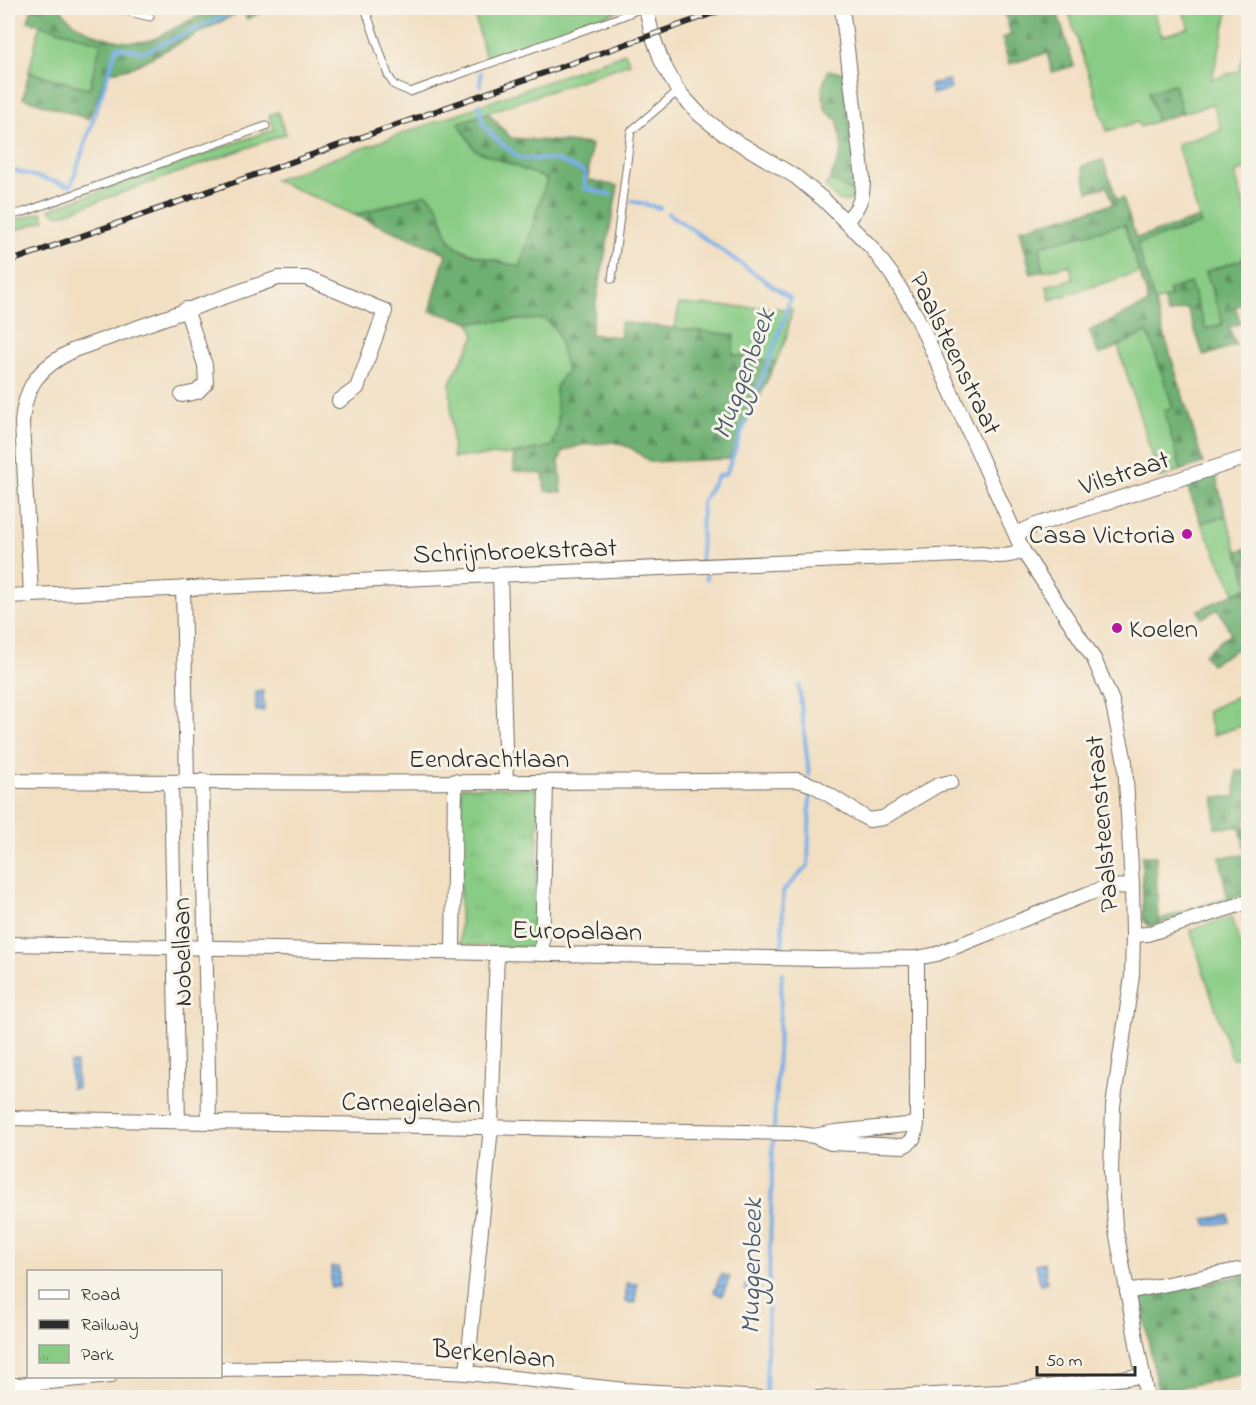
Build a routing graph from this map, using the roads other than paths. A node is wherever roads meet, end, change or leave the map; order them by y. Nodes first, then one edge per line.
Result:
1 (112, 8) edge
2 (365, 8) edge
3 (644, 8) edge
4 (842, 8) edge
5 (150, 17) dead end
6 (678, 91) junction
7 (266, 126) dead end
8 (8, 216) edge
9 (846, 221) junction
10 (612, 279) dead end
11 (186, 309) junction
12 (182, 395) dead end
13 (339, 401) dead end
14 (1248, 457) edge
15 (1016, 534) junction
16 (1023, 551) junction
17 (500, 574) junction
18 (183, 588) junction
19 (31, 595) junction
20 (8, 596) edge
21 (8, 777) edge
22 (187, 781) junction
23 (202, 781) junction
24 (455, 781) junction
25 (171, 782) junction
26 (506, 782) junction
27 (951, 782) dead end
28 (546, 783) junction
29 (1132, 886) junction
30 (1248, 902) edge
31 (1133, 935) junction
32 (8, 944) edge
33 (175, 947) junction
34 (206, 948) junction
35 (453, 951) junction
36 (497, 953) junction
37 (542, 954) junction
38 (917, 958) junction
39 (8, 1118) edge
40 (178, 1121) junction
41 (209, 1121) junction
42 (917, 1124) junction
43 (491, 1127) junction
44 (814, 1136) junction
45 (1248, 1269) edge
46 (1127, 1292) junction
47 (222, 1369) edge
48 (467, 1372) junction
49 (1143, 1376) junction
50 (99, 1378) edge
51 (8, 1386) edge
52 (764, 1398) edge
53 (817, 1398) edge
54 (1147, 1398) edge

1 - 5 lane
2 - 3 lane
3 - 6 street, Paalsteenstraat
4 - 9 street
6 - 9 street, Paalsteenstraat
6 - 10 lane
7 - 8 lane
9 - 15 street, Paalsteenstraat
11 - 12 street
11 - 13 street
11 - 19 street
14 - 15 street, Vilstraat
15 - 16 street, Paalsteenstraat
16 - 17 street, Schrijnbroekstraat
16 - 29 street, Paalsteenstraat
17 - 18 street, Schrijnbroekstraat
17 - 26 street
18 - 19 street, Schrijnbroekstraat
18 - 22 street
19 - 20 street, Schrijnbroekstraat
21 - 25 street, Eendrachtlaan
22 - 23 street, Eendrachtlaan
22 - 25 street, Eendrachtlaan
23 - 24 street, Eendrachtlaan
23 - 34 street, Nobellaan
24 - 26 street, Eendrachtlaan
24 - 35 street
25 - 33 street, Nobellaan
26 - 28 street, Eendrachtlaan
27 - 28 street, Eendrachtlaan
28 - 37 street
29 - 31 street, Paalsteenstraat
29 - 38 street, Europalaan
30 - 31 street
31 - 46 street, Paalsteenstraat
32 - 33 street, Europalaan
33 - 34 street, Europalaan
33 - 40 street, Nobellaan
34 - 35 street, Europalaan
34 - 41 street, Nobellaan
35 - 36 street, Europalaan
36 - 37 street, Europalaan
36 - 43 street
37 - 38 street, Europalaan
38 - 42 street
39 - 40 street, Carnegielaan
40 - 41 street, Carnegielaan
41 - 43 street, Carnegielaan
42 - 44 street, Carnegielaan
42 - 44 street, Carnegielaan
43 - 44 street, Carnegielaan
43 - 48 street
45 - 46 street
46 - 49 street, Paalsteenstraat
47 - 48 street, Berkenlaan
48 - 52 street, Berkenlaan
49 - 53 street
49 - 54 street, Paalsteenstraat
50 - 51 street

